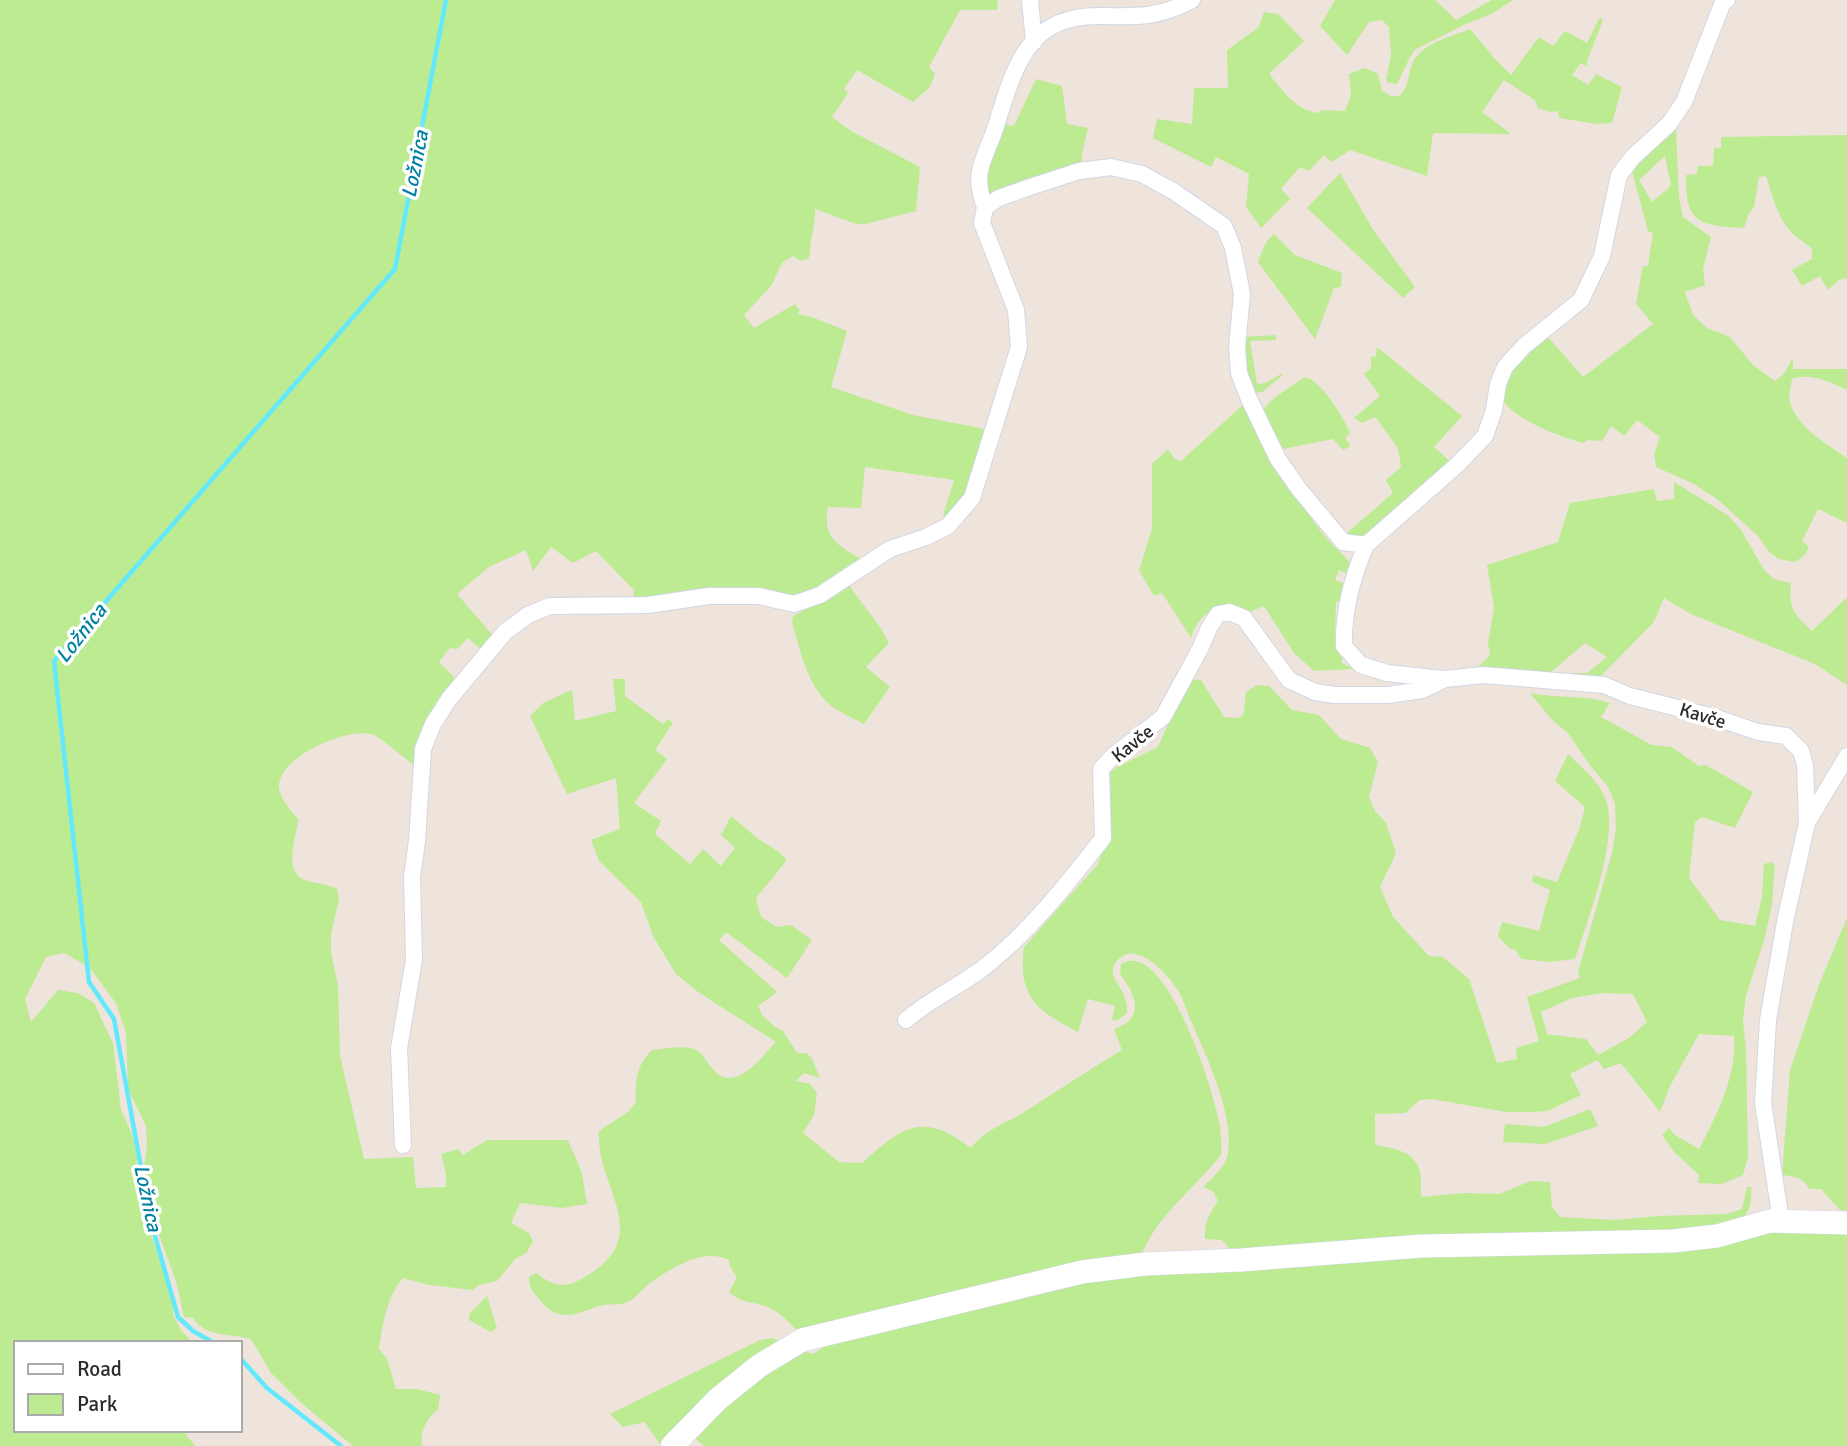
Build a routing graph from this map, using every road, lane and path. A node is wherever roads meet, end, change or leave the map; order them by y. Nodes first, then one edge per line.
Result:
1 (1030, 0) edge
2 (1192, 0) edge
3 (1727, 0) edge
4 (1034, 42) junction
5 (985, 207) junction
6 (1366, 545) junction
7 (1445, 679) junction
8 (1847, 756) edge
9 (1807, 822) junction
10 (906, 1020) dead end
11 (403, 1145) dead end
12 (1781, 1221) junction
13 (1847, 1223) edge
14 (672, 1446) edge

1 - 4 street
2 - 4 street
3 - 6 street
4 - 5 street
5 - 6 street
5 - 11 street
6 - 7 street, Kavče
7 - 9 street, Kavče
7 - 10 street, Kavče
8 - 9 street, Kavče
9 - 12 street, Kavče
12 - 13 street
12 - 14 street

